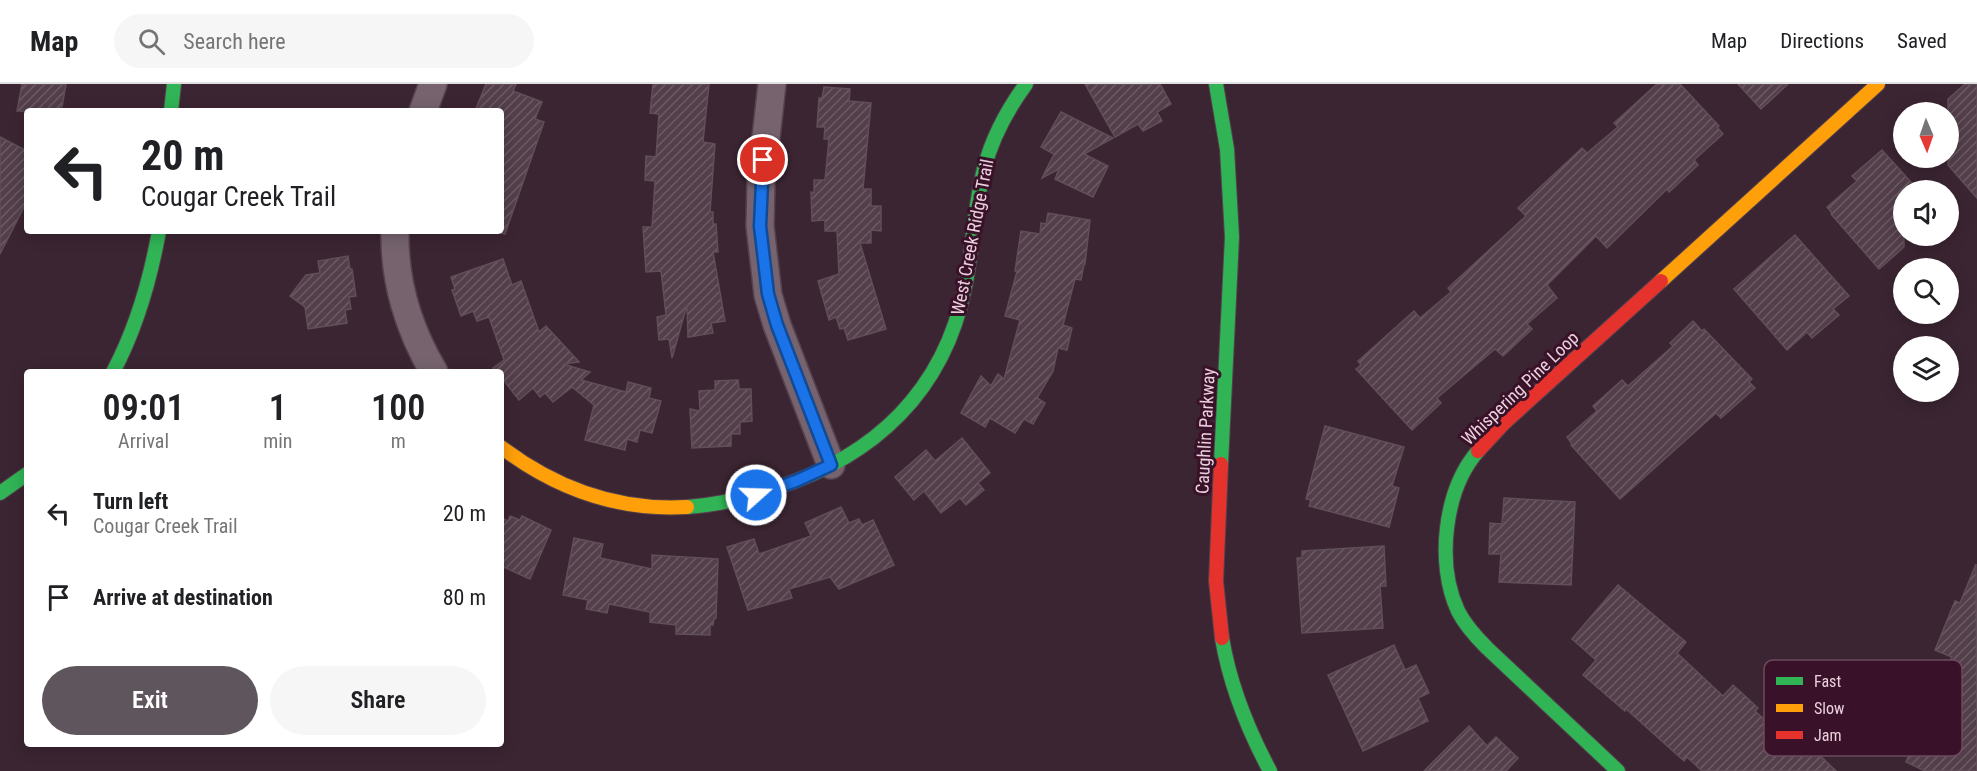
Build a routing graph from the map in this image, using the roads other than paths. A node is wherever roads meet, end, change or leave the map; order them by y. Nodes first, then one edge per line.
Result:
1 (174, 84) edge
2 (433, 84) edge
3 (772, 84) edge
4 (1026, 84) edge
5 (1216, 84) edge
6 (1878, 84) edge
7 (171, 108) edge
8 (424, 108) edge
9 (158, 234) edge
10 (395, 234) edge
11 (114, 369) edge
12 (433, 369) edge
13 (504, 449) edge
14 (831, 465) junction
15 (24, 476) edge
16 (0, 493) edge
17 (1270, 771) edge
18 (1618, 771) edge

1 - 7 street
2 - 8 street
3 - 14 street
4 - 14 street, West Creek Ridge Trail
5 - 17 street, Caughlin Parkway
6 - 18 street, Whispering Pine Loop
9 - 11 street
10 - 12 street
13 - 14 street, West Creek Ridge Trail
15 - 16 street

